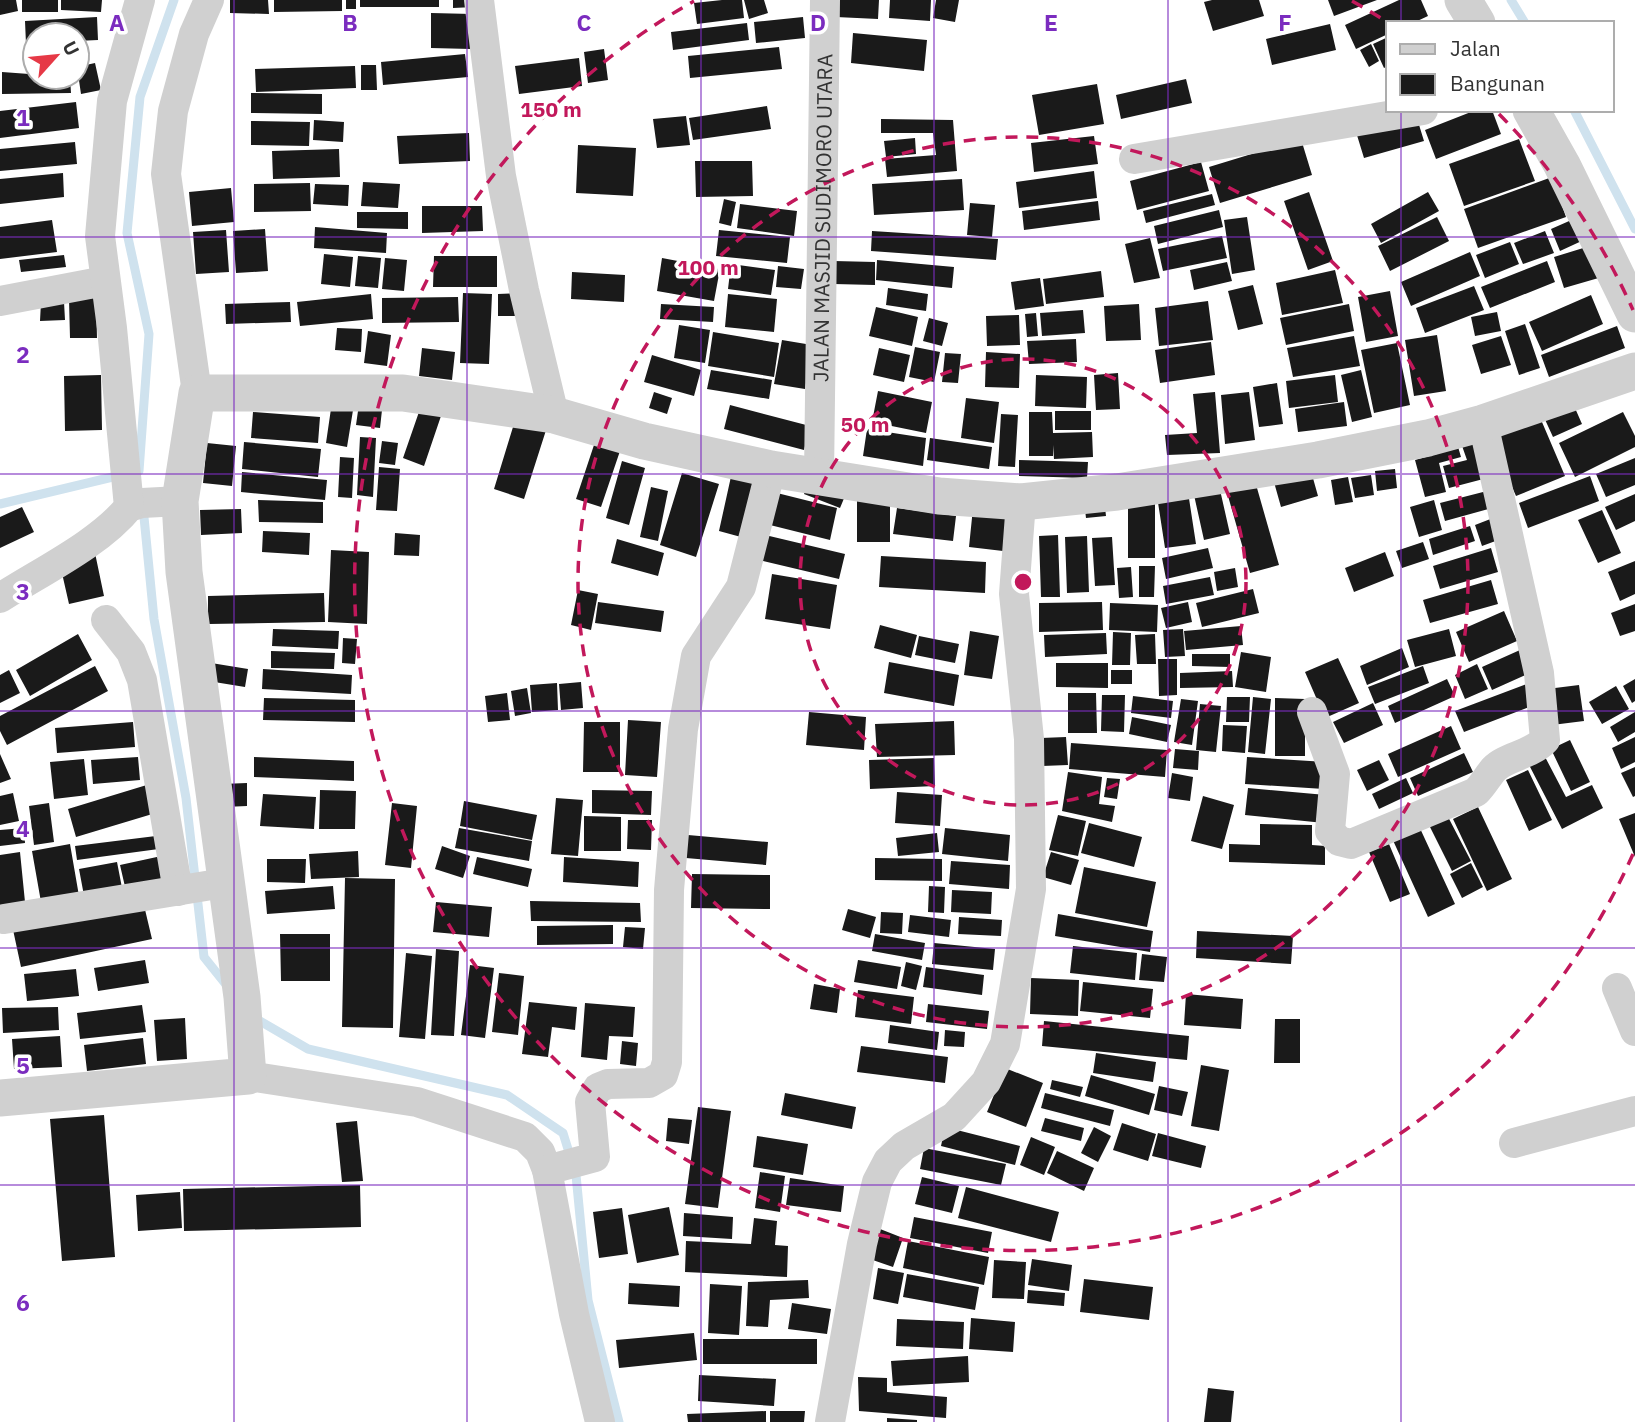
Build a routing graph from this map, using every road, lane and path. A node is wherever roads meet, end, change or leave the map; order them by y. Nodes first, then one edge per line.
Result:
1 (140, 0) edge
2 (209, 0) edge
3 (479, 0) edge
4 (825, 0) edge
5 (1463, 0) edge
6 (1476, 21) edge
7 (1411, 112) edge
8 (1532, 112) edge
9 (1134, 159) dead end
10 (105, 281) junction
11 (0, 301) edge
12 (1635, 314) edge
13 (1635, 371) edge
14 (197, 393) junction
15 (554, 415) junction
16 (1483, 423) junction
17 (771, 470) junction
18 (819, 477) junction
19 (1021, 502) junction
20 (149, 503) junction
21 (0, 598) edge
22 (106, 620) dead end
23 (1312, 712) dead end
24 (197, 888) junction
25 (5, 919) dead end
26 (1617, 988) dead end
27 (1635, 1031) edge
28 (247, 1063) junction
29 (0, 1098) edge
30 (1635, 1111) edge
31 (1514, 1143) dead end
32 (567, 1166) junction
33 (600, 1422) edge
34 (830, 1422) edge

1 - 10 street
2 - 14 street
3 - 15 street
4 - 18 street, JALAN MASJID SUDIMORO UTARA
5 - 6 street
7 - 9 street
8 - 12 street
10 - 11 street
10 - 20 street
13 - 16 street
14 - 15 street
14 - 20 street
15 - 17 street
16 - 19 street
16 - 23 street
17 - 18 street
17 - 32 street
18 - 19 street
19 - 34 street
20 - 21 street
20 - 24 street
22 - 24 street
24 - 25 street
24 - 28 street
26 - 27 street
28 - 29 street
28 - 32 street
30 - 31 street
32 - 33 street

